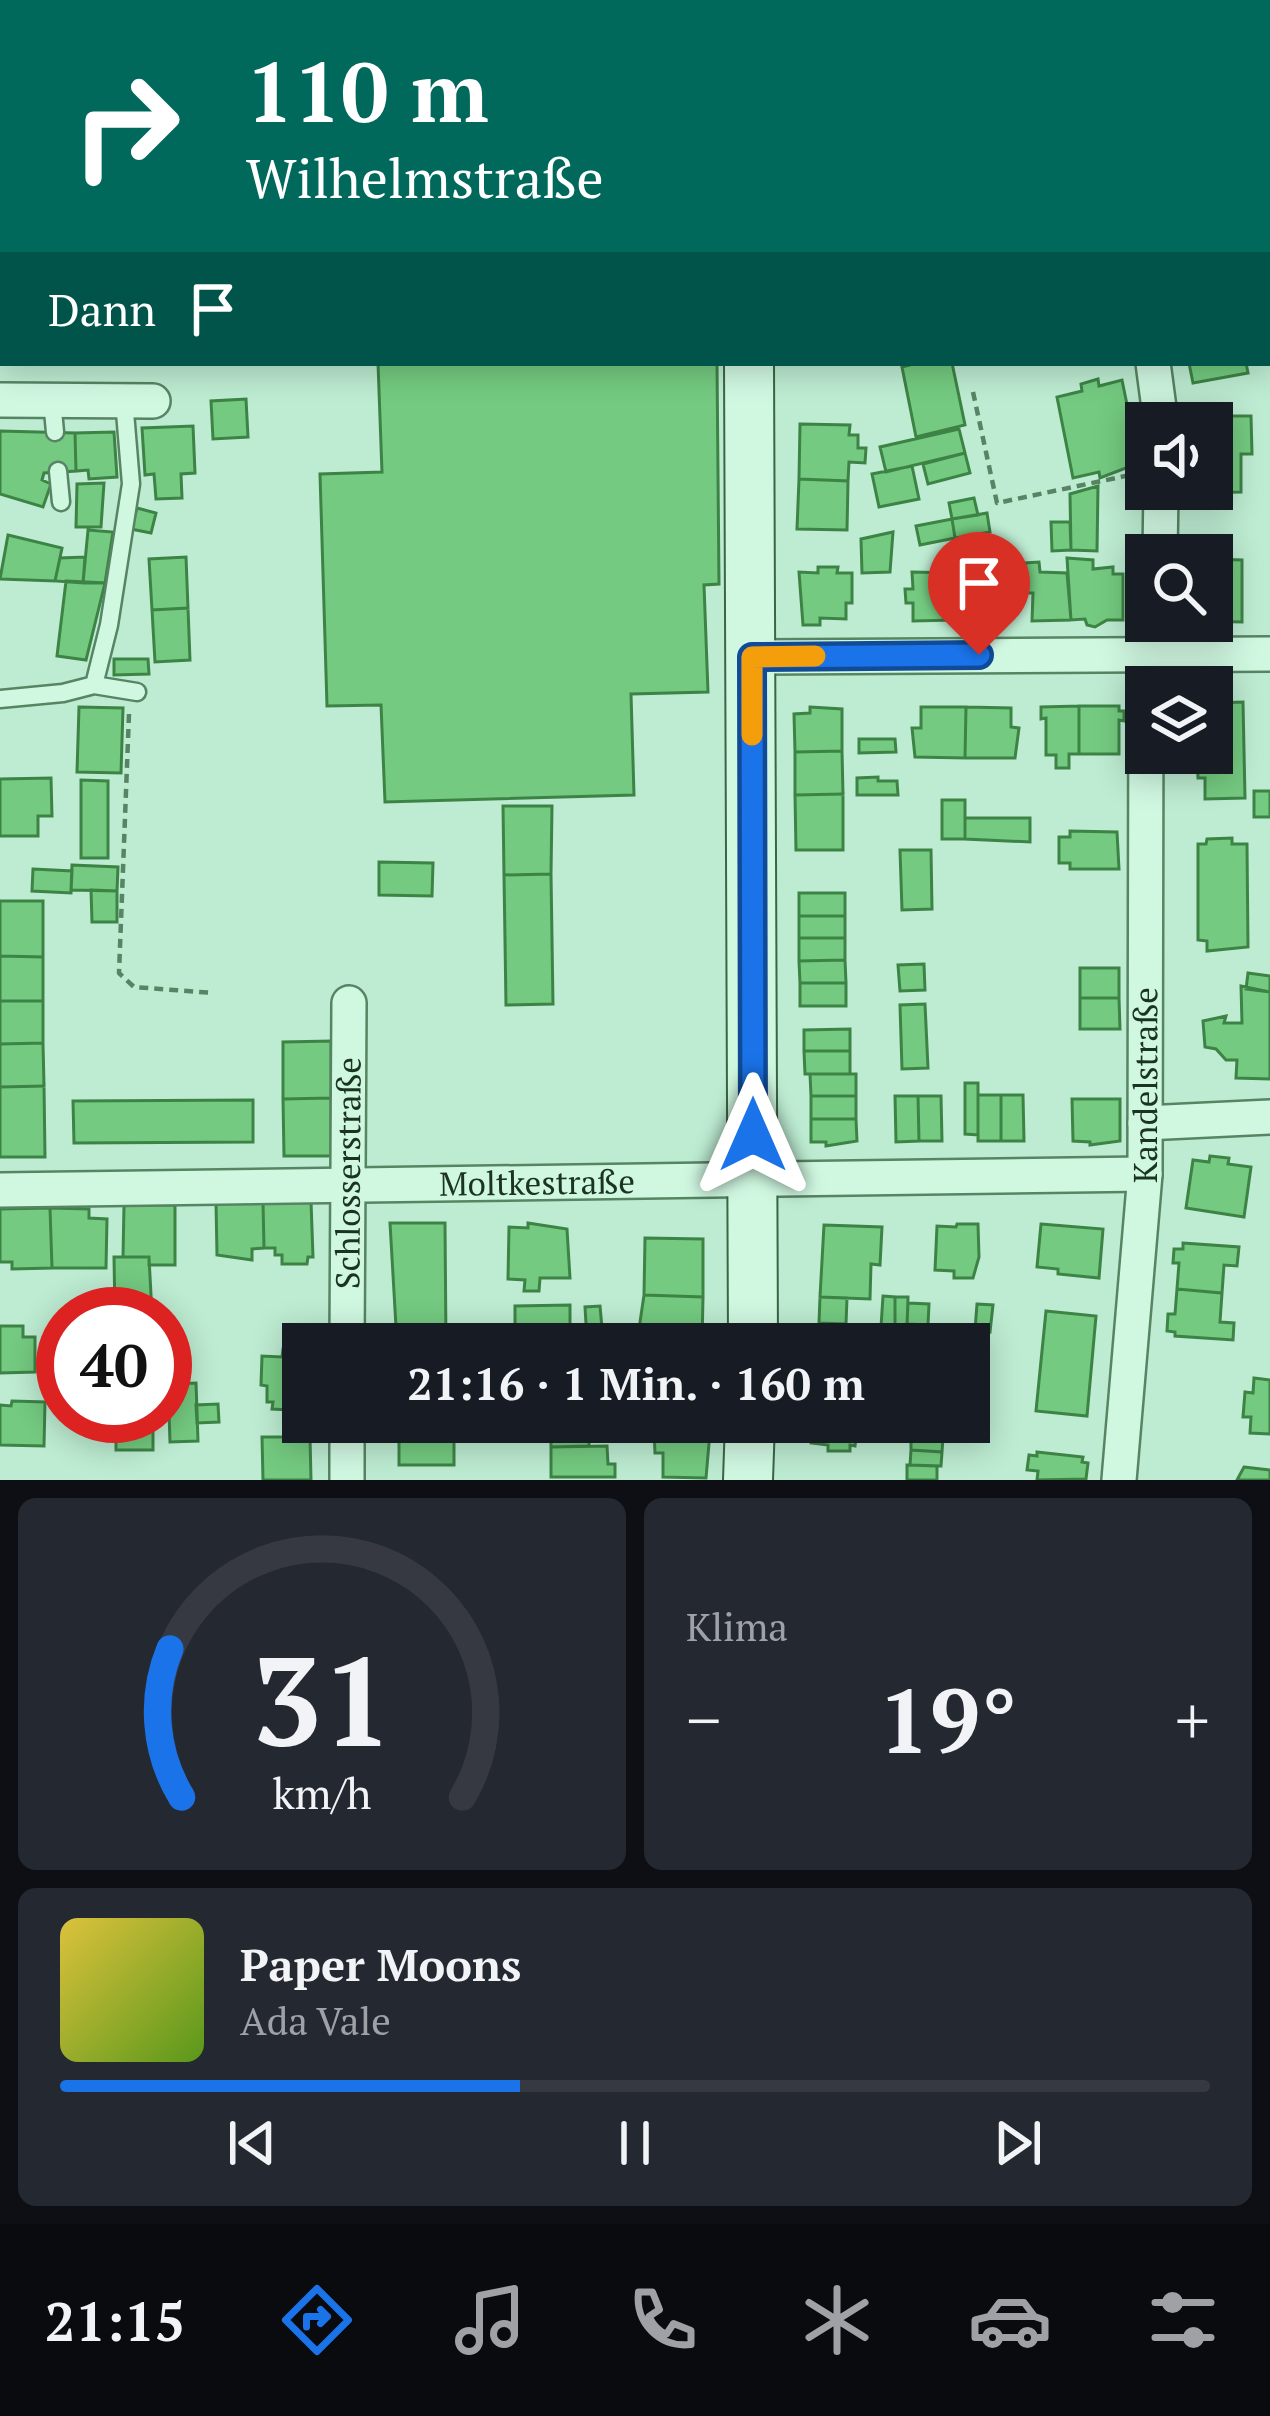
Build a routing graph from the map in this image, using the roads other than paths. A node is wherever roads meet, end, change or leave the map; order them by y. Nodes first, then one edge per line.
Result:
1 (749, 366) edge
2 (1153, 366) edge
3 (0, 400) edge
4 (138, 400) joint
5 (1159, 402) edge
6 (58, 471) dead end
7 (61, 502) dead end
8 (1270, 654) edge
9 (752, 657) junction
10 (1207, 666) edge
11 (1125, 676) edge
12 (94, 685) junction
13 (134, 691) road end
14 (0, 700) edge
15 (1149, 774) edge
16 (349, 1003) dead end
17 (1270, 1117) edge
18 (1145, 1123) junction
19 (1144, 1174) junction
20 (753, 1180) junction
21 (346, 1186) junction
22 (0, 1190) edge
23 (347, 1323) edge
24 (753, 1323) edge
25 (347, 1443) edge
26 (749, 1443) edge
27 (347, 1480) edge
28 (748, 1480) edge
29 (1119, 1480) edge

1 - 9 street
2 - 5 street
3 - 4 street
4 - 12 lane
6 - 7 lane
8 - 10 street
9 - 11 street
9 - 20 street
12 - 13 lane
12 - 14 lane
15 - 18 street, Kandelstraße
16 - 21 street, Schlosserstraße
17 - 18 street
18 - 19 street, Kandelstraße
19 - 20 street, Moltkestraße
19 - 29 street, Kandelstraße
20 - 21 street, Moltkestraße
20 - 24 street
21 - 22 street, Moltkestraße
21 - 23 street, Schlosserstraße
25 - 27 street
26 - 28 street

